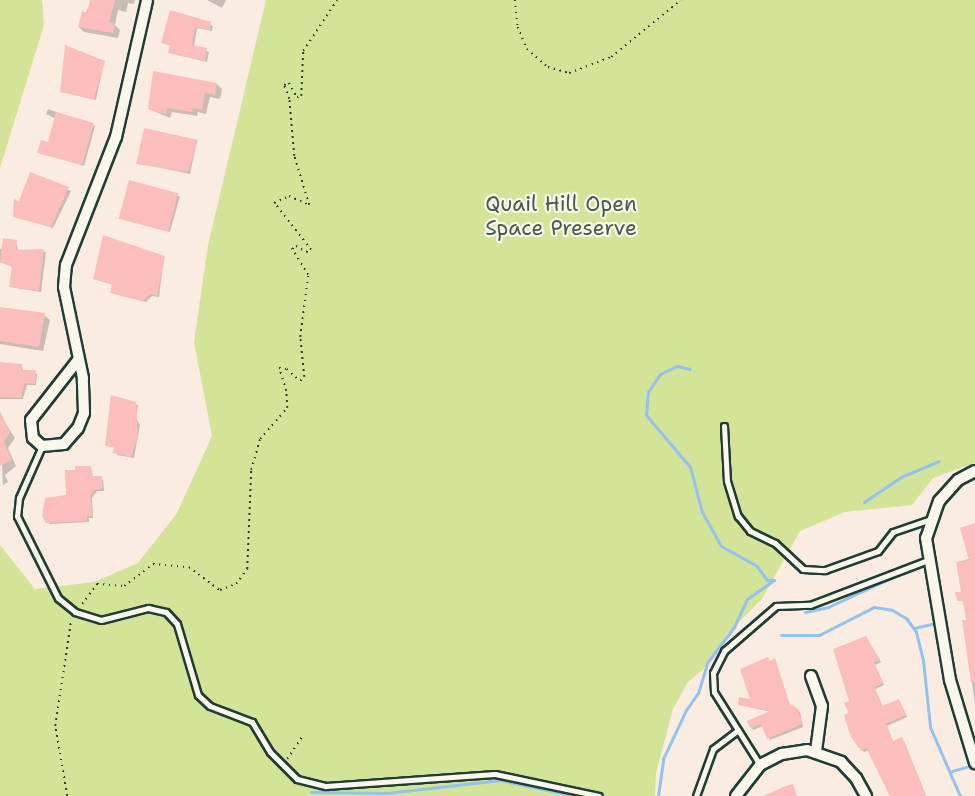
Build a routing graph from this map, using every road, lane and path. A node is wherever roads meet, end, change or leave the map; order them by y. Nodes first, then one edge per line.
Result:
1 (147, 0) edge
2 (337, 0) edge
3 (515, 0) edge
4 (681, 0) edge
5 (78, 360) junction
6 (724, 426) dead end
7 (42, 446) junction
8 (975, 471) edge
9 (930, 519) junction
10 (927, 560) junction
11 (75, 612) junction
12 (811, 675) dead end
13 (738, 730) junction
14 (303, 735) dead end
15 (816, 751) junction
16 (287, 759) dead end
17 (975, 763) edge
18 (760, 765) junction
19 (67, 796) edge
20 (599, 796) edge
21 (696, 796) edge
22 (736, 796) edge
23 (866, 796) edge

1 - 5 street
2 - 11 path
3 - 4 path
5 - 7 street
5 - 7 street
6 - 9 lane
7 - 11 lane
8 - 9 street
9 - 10 street
10 - 13 lane
10 - 17 street
11 - 19 path
11 - 20 lane
12 - 15 street
13 - 18 lane
13 - 21 lane
14 - 16 path
15 - 18 street
15 - 23 street
18 - 22 street

